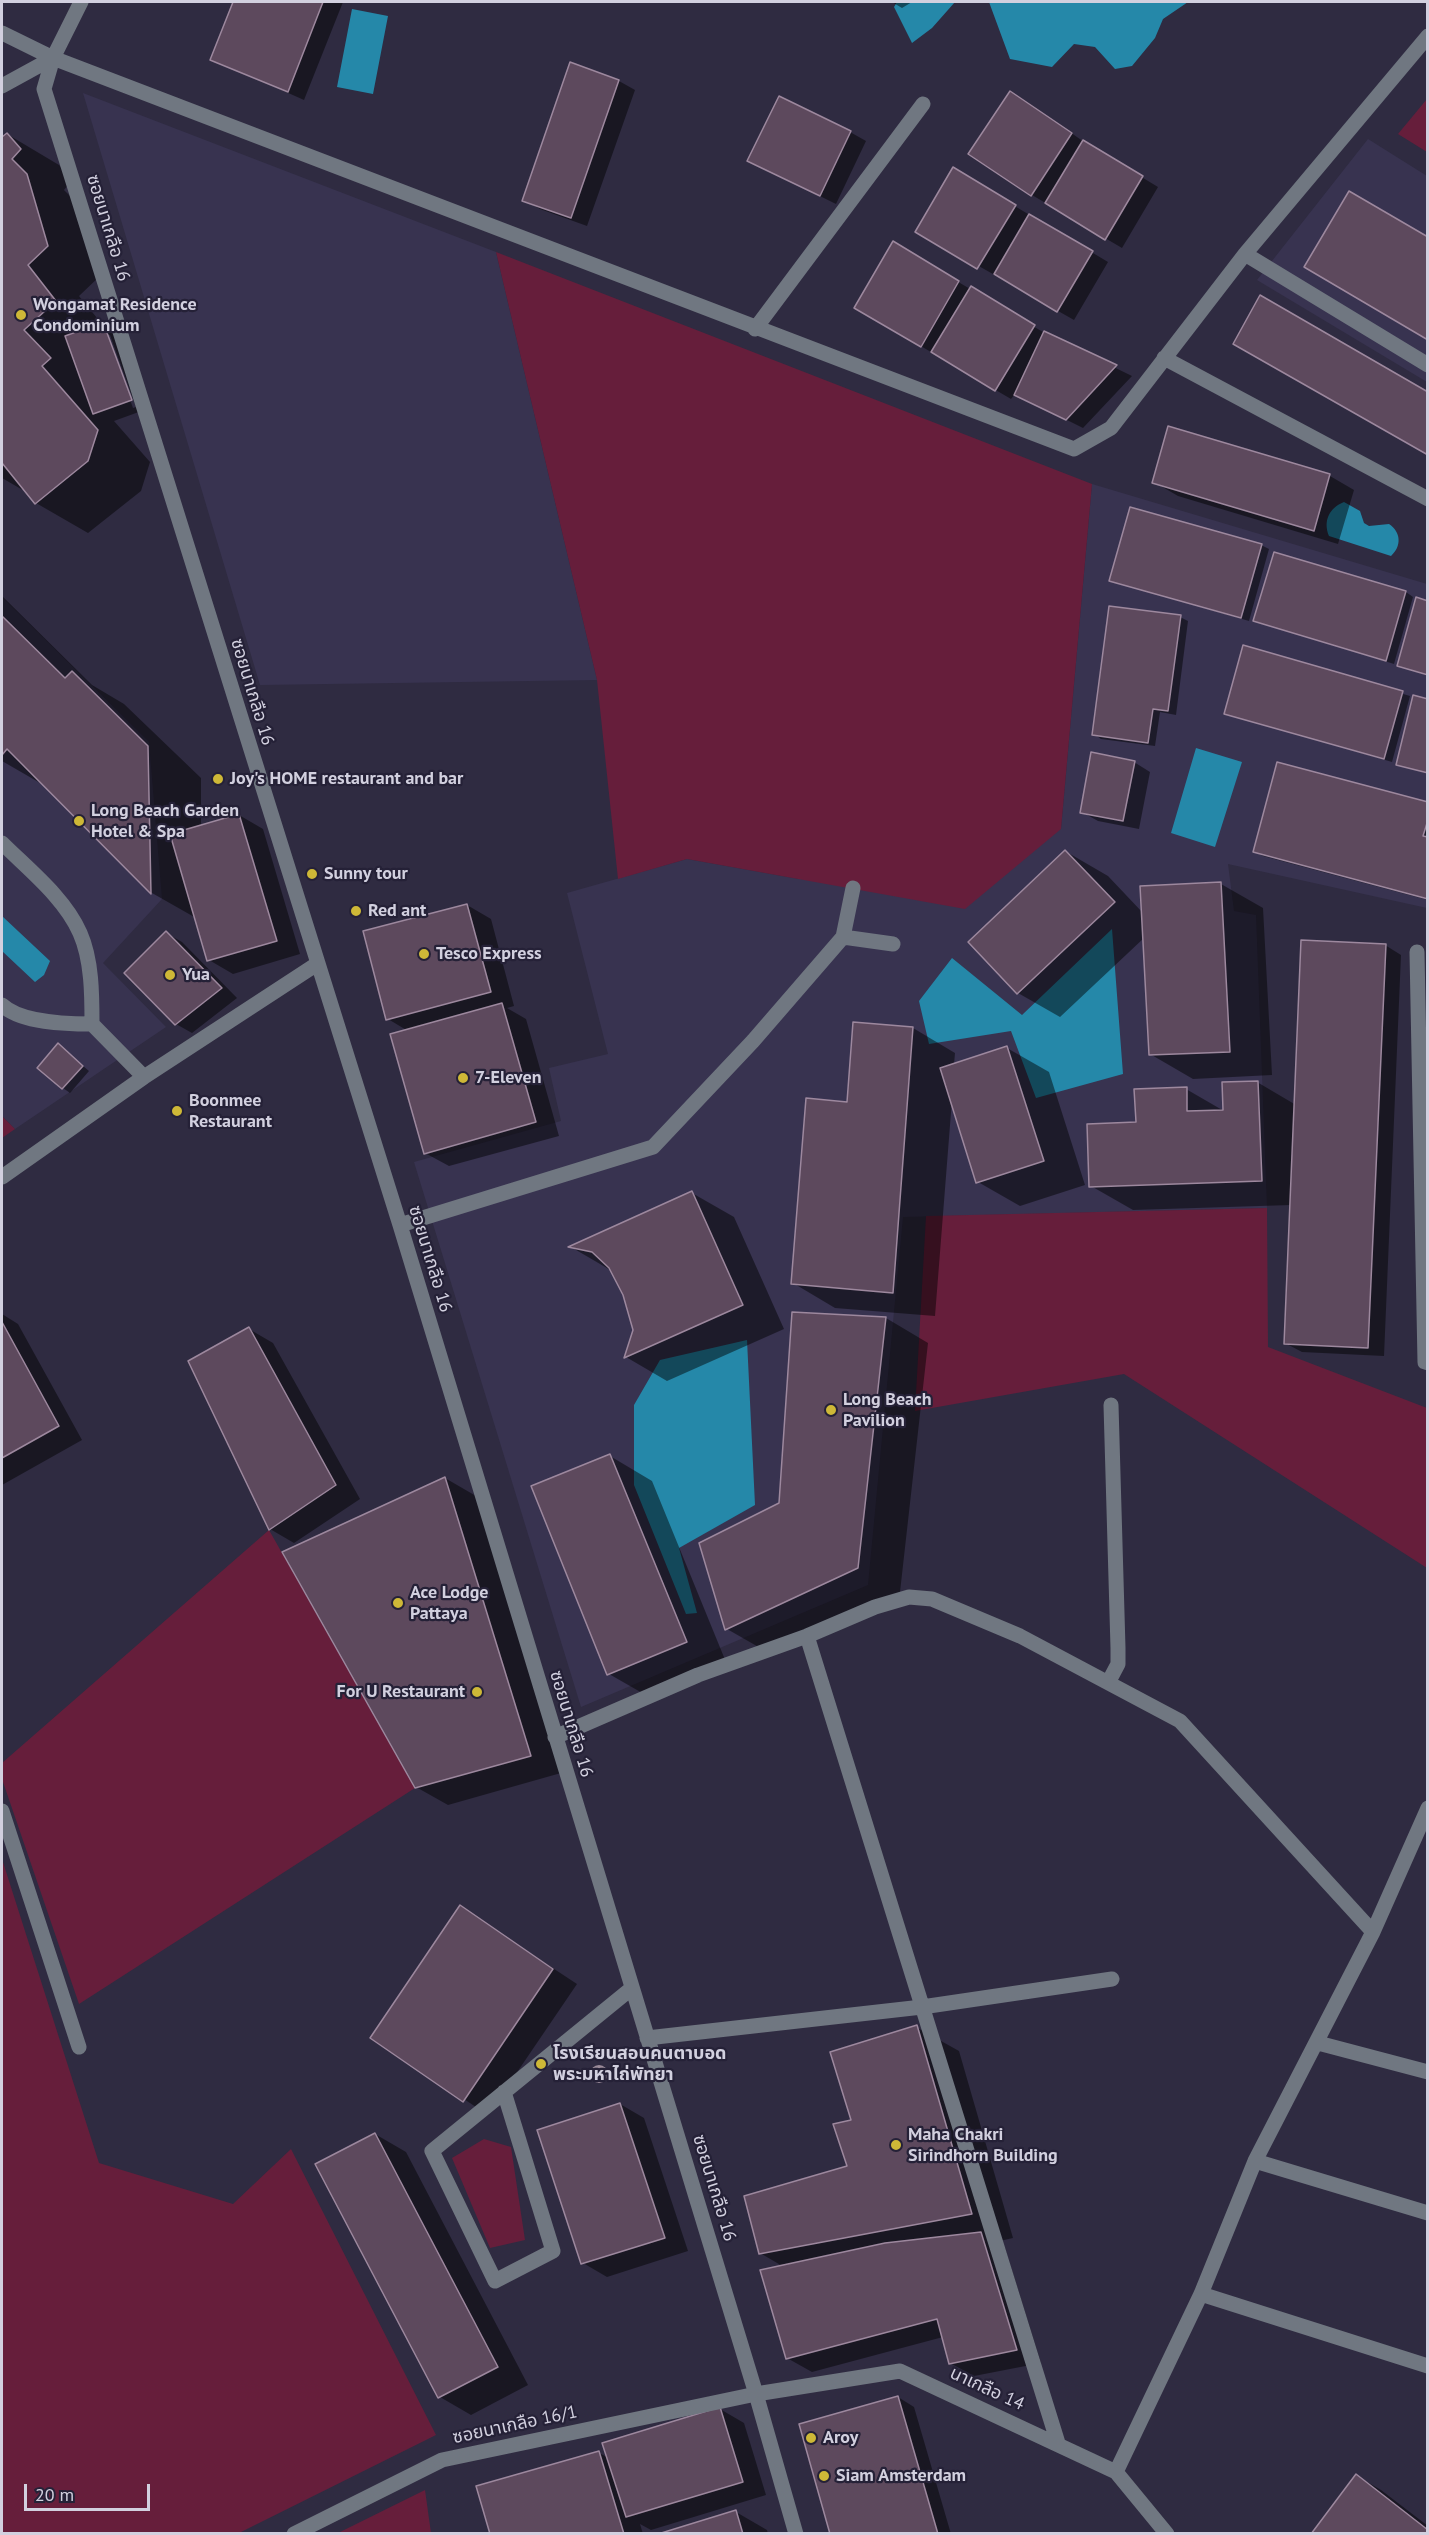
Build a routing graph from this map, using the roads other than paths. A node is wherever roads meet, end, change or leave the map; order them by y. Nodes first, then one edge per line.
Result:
1 (81, 2) edge
2 (2, 33) edge
3 (1428, 36) edge
4 (54, 58) junction
5 (2, 86) edge
6 (923, 104) dead end
7 (1245, 254) junction
8 (755, 329) junction
9 (1164, 358) junction
10 (1428, 365) edge
11 (1428, 499) edge
12 (2, 843) edge
13 (853, 888) dead end
14 (843, 937) junction
15 (892, 944) dead end
16 (1418, 952) dead end
17 (317, 964) junction
18 (2, 1005) edge
19 (92, 1024) junction
20 (144, 1077) junction
21 (2, 1177) edge
22 (400, 1225) junction
23 (1428, 1363) edge
24 (1111, 1405) dead end
25 (807, 1636) junction
26 (1109, 1681) junction
27 (555, 1737) junction
28 (1428, 1808) edge
29 (2, 1811) edge
30 (1373, 1932) junction
31 (1112, 1979) dead end
32 (632, 1988) junction
33 (922, 2007) junction
34 (647, 2038) junction
35 (1318, 2043) junction
36 (79, 2047) dead end
37 (1428, 2072) edge
38 (504, 2092) junction
39 (1255, 2161) junction
40 (1428, 2213) edge
41 (1201, 2294) junction
42 (1428, 2366) edge
43 (756, 2394) junction
44 (1058, 2443) junction
45 (1116, 2472) junction
46 (294, 2534) edge
47 (796, 2534) edge
48 (1167, 2534) edge

1 - 4 street, ซอยนาเกลือ 16
2 - 4 street
3 - 7 street
4 - 5 street
4 - 8 street
4 - 17 street, ซอยนาเกลือ 16
6 - 8 street
7 - 9 street
7 - 10 street
8 - 9 street
9 - 11 street
12 - 19 street
13 - 14 street
14 - 15 street
14 - 22 street
16 - 23 street
17 - 20 street
17 - 22 street, ซอยนาเกลือ 16
18 - 19 street
19 - 20 street
20 - 21 street
22 - 27 street, ซอยนาเกลือ 16
24 - 26 street
25 - 26 street
25 - 27 street
25 - 33 street
26 - 30 street
27 - 32 street, ซอยนาเกลือ 16
28 - 30 street
29 - 36 street
30 - 35 street
31 - 33 street
32 - 34 street, ซอยนาเกลือ 16
32 - 38 street
33 - 34 street
33 - 44 street
34 - 43 street, ซอยนาเกลือ 16
35 - 37 street
35 - 39 street
38 - 38 street
39 - 40 street
39 - 41 street
41 - 42 street
41 - 45 street
43 - 44 street, นาเกลือ 14
43 - 46 street, ซอยนาเกลือ 16/1
43 - 47 street, ซอยนาเกลือ 16
44 - 45 street, นาเกลือ 14
45 - 48 street, นาเกลือ 14

